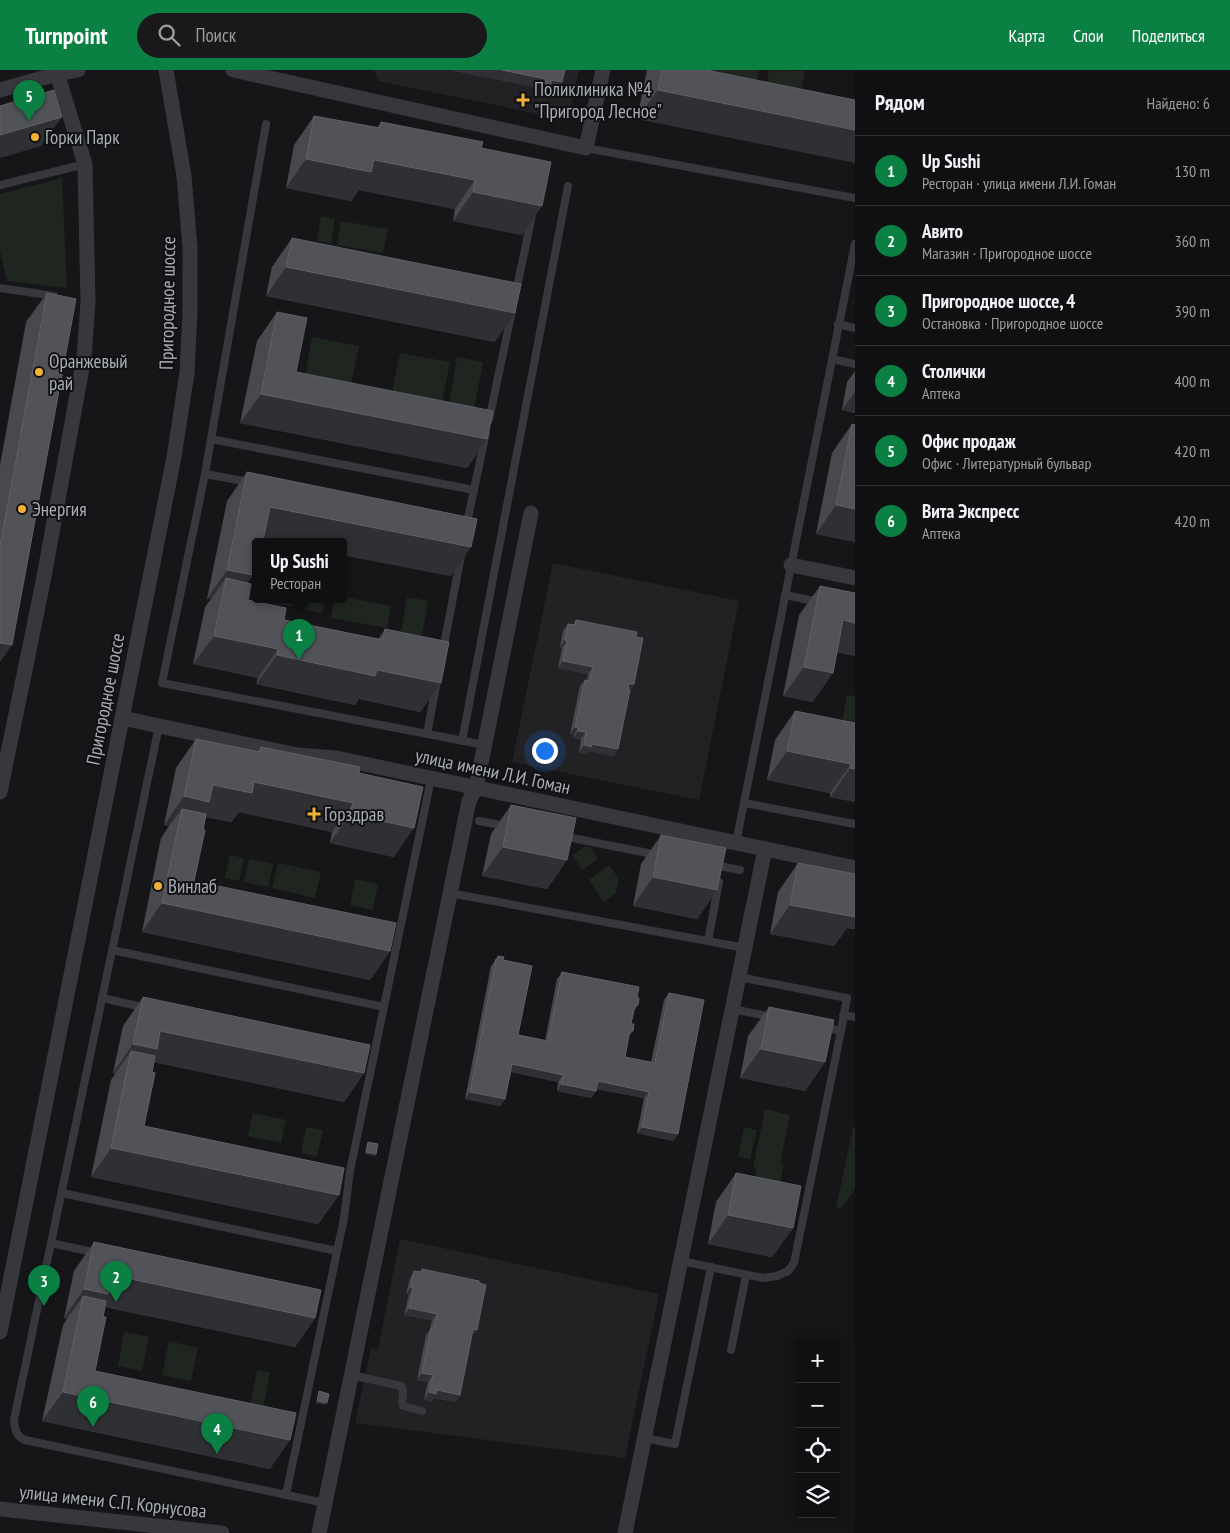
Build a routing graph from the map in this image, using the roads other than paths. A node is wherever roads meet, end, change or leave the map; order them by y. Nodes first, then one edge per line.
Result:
1 (78, 70) edge
2 (166, 70) edge
3 (233, 70) edge
4 (603, 70) edge
5 (57, 72) edge
6 (0, 90) edge
7 (266, 124) dead end
8 (586, 148) junction
9 (85, 164) junction
10 (0, 185) edge
11 (568, 186) dead end
12 (855, 198) edge
13 (534, 207) edge
14 (855, 244) edge
15 (0, 288) edge
16 (515, 297) edge
17 (66, 298) edge
18 (513, 306) edge
19 (838, 324) junction
20 (855, 328) edge
21 (832, 359) junction
22 (855, 364) edge
23 (211, 439) junction
24 (205, 474) junction
25 (261, 485) edge
26 (474, 490) junction
27 (530, 513) dead end
28 (454, 524) edge
29 (466, 527) junction
30 (465, 536) edge
31 (463, 546) edge
32 (791, 565) junction
33 (855, 578) edge
34 (785, 595) junction
35 (828, 604) edge
36 (442, 659) edge
37 (439, 674) edge
38 (7, 718) edge
39 (122, 718) junction
40 (159, 726) junction
41 (427, 734) junction
42 (462, 741) junction
43 (485, 745) junction
44 (431, 779) junction
45 (476, 788) junction
46 (0, 792) edge
47 (744, 803) junction
48 (479, 821) dead end
49 (855, 824) edge
50 (515, 828) edge
51 (551, 834) edge
52 (736, 843) junction
53 (765, 849) junction
54 (662, 856) edge
55 (702, 862) edge
56 (722, 866) junction
57 (855, 868) edge
58 (740, 870) dead end
59 (450, 893) junction
60 (708, 941) junction
61 (744, 948) junction
62 (112, 950) junction
63 (739, 977) junction
64 (102, 998) junction
65 (384, 1007) junction
66 (732, 1009) junction
67 (158, 1010) edge
68 (843, 1015) junction
69 (855, 1017) edge
70 (777, 1018) edge
71 (814, 1026) edge
72 (841, 1031) junction
73 (62, 1193) junction
74 (51, 1243) junction
75 (337, 1251) junction
76 (107, 1255) edge
77 (681, 1261) junction
78 (711, 1267) junction
79 (746, 1275) junction
80 (0, 1332) edge
81 (731, 1350) dead end
82 (351, 1375) junction
83 (422, 1411) dead end
84 (644, 1438) junction
85 (286, 1495) junction
86 (325, 1503) junction
87 (0, 1509) edge
88 (222, 1533) edge
89 (319, 1533) edge
90 (625, 1533) edge

1 - 5 street
2 - 39 street, Пригородное шоссе
3 - 8 street
4 - 8 street
5 - 6 street
5 - 9 street
7 - 23 lane
8 - 12 lane
9 - 10 lane
9 - 38 street
11 - 42 lane
13 - 16 lane
14 - 19 lane
15 - 17 lane
18 - 26 lane
19 - 20 lane
19 - 21 lane
21 - 22 lane
21 - 32 lane
23 - 24 lane
23 - 26 lane
24 - 25 lane
24 - 41 lane
26 - 29 lane
27 - 43 street
28 - 29 lane
29 - 30 lane
31 - 36 lane
32 - 33 street
32 - 34 lane
34 - 35 lane
34 - 47 lane
37 - 41 lane
38 - 46 street
39 - 40 street, улица имени Л.И. Гоман
39 - 80 street, Пригородное шоссе
40 - 44 street, улица имени Л.И. Гоман
40 - 62 lane
41 - 42 lane
42 - 43 lane
43 - 45 street
44 - 45 street, улица имени Л.И. Гоман
44 - 65 lane
45 - 52 street, улица имени Л.И. Гоман
45 - 59 street
47 - 49 lane
47 - 52 lane
48 - 50 lane
51 - 54 lane
52 - 53 street, улица имени Л.И. Гоман
53 - 57 street, улица имени Л.И. Гоман
53 - 61 street
55 - 56 lane
56 - 58 lane
56 - 60 lane
59 - 60 lane
59 - 82 street
60 - 61 lane
61 - 63 street
62 - 64 lane
62 - 65 lane
63 - 66 street
63 - 68 lane
64 - 67 lane
64 - 73 lane
65 - 75 lane
66 - 70 lane
66 - 77 street
68 - 69 lane
68 - 72 lane
71 - 72 lane
72 - 79 lane
73 - 74 lane
73 - 75 lane
74 - 76 lane
74 - 85 lane
75 - 85 lane
77 - 78 lane
77 - 84 street
78 - 79 lane
78 - 84 lane
79 - 81 lane
82 - 83 lane
82 - 86 street
84 - 90 street
85 - 86 lane
86 - 89 street
87 - 88 street, улица имени С.П. Корнусова

